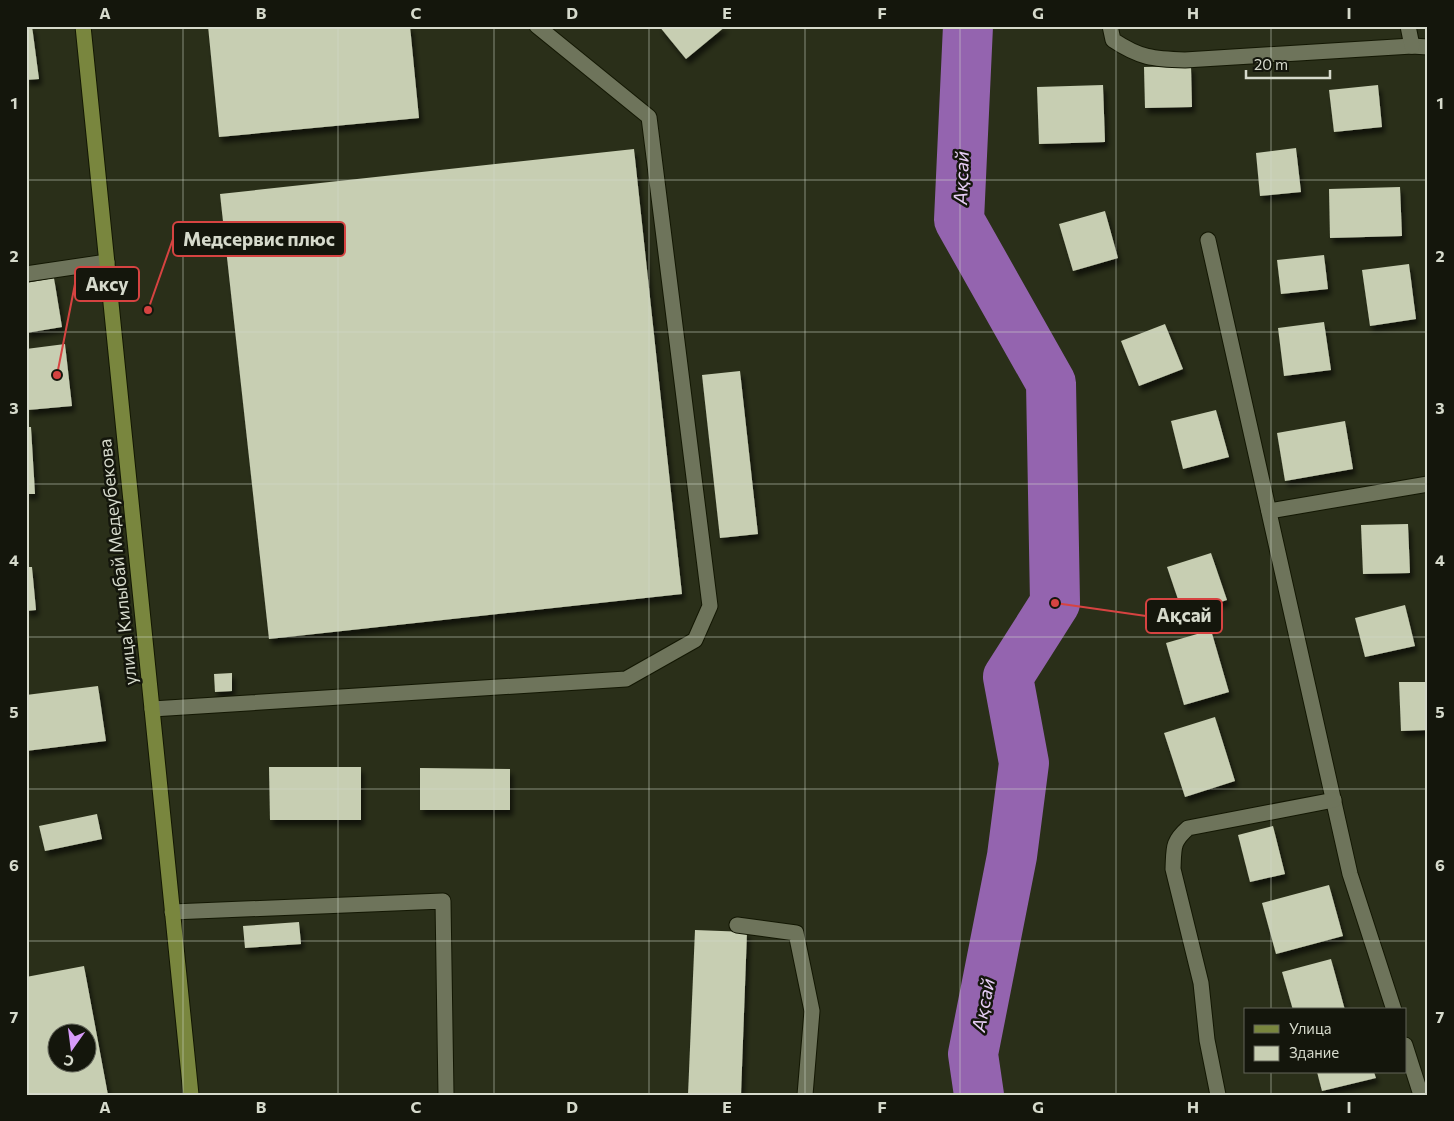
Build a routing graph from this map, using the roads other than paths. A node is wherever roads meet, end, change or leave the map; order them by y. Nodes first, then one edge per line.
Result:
1 (83, 26) edge
2 (537, 26) edge
3 (1110, 26) edge
4 (1408, 26) edge
5 (1412, 46) junction
6 (1428, 47) edge
7 (1208, 240) dead end
8 (107, 262) junction
9 (26, 274) edge
10 (1428, 484) edge
11 (1269, 511) junction
12 (152, 709) junction
13 (1334, 800) junction
14 (172, 912) junction
15 (737, 925) dead end
16 (1393, 1008) edge
17 (1406, 1047) edge
18 (191, 1095) edge
19 (446, 1095) edge
20 (805, 1095) edge
21 (1218, 1095) edge
22 (1421, 1095) edge

1 - 8 main road, улица Килыбай Медеубекова
2 - 12 street
3 - 5 street
4 - 5 street
5 - 6 street
7 - 11 street
8 - 9 street
8 - 12 main road, улица Килыбай Медеубекова
10 - 11 street
11 - 13 street
12 - 14 main road, улица Килыбай Медеубекова
13 - 16 street
13 - 21 street
14 - 18 main road, улица Килыбай Медеубекова
14 - 19 street
15 - 20 street
17 - 22 street

